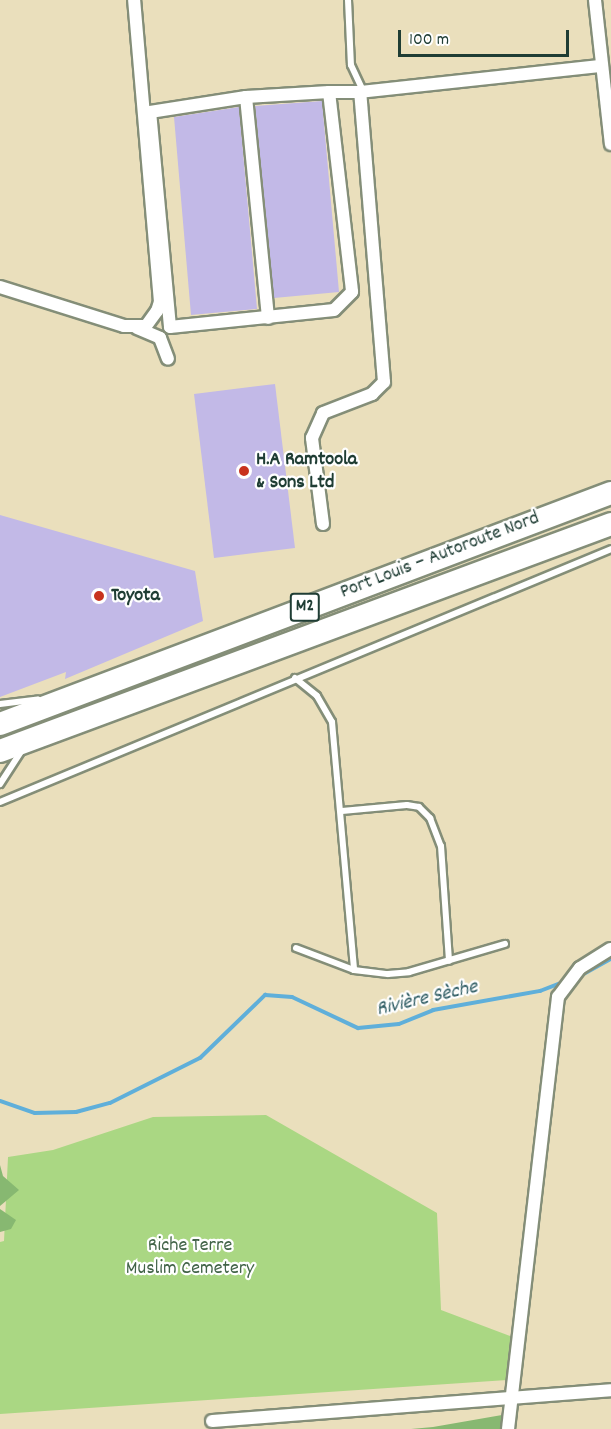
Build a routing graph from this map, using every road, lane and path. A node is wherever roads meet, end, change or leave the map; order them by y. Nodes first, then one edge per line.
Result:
1 (134, 0) edge
2 (348, 0) edge
3 (595, 0) edge
4 (604, 61) edge
5 (362, 91) junction
6 (329, 92) junction
7 (246, 97) junction
8 (611, 144) edge
9 (0, 287) edge
10 (268, 318) junction
11 (136, 328) junction
12 (168, 359) dead end
13 (611, 493) edge
14 (530, 514) dead end
15 (323, 524) dead end
16 (611, 524) edge
17 (484, 539) junction
18 (611, 549) edge
19 (296, 678) junction
20 (78, 694) junction
21 (0, 704) edge
22 (0, 724) edge
23 (54, 729) junction
24 (0, 751) edge
25 (0, 784) edge
26 (0, 802) edge
27 (342, 811) junction
28 (505, 944) dead end
29 (297, 948) dead end
30 (611, 949) edge
31 (449, 961) junction
32 (354, 970) junction
33 (611, 1390) edge
34 (513, 1396) junction
35 (213, 1421) dead end
36 (508, 1429) edge

1 - 11 street
2 - 5 lane
3 - 4 street
4 - 5 street
4 - 8 street
5 - 6 street
5 - 15 street
6 - 7 street
6 - 10 street
7 - 10 street
7 - 10 street
9 - 11 street
11 - 12 street
13 - 17 highway, Port Louis – Autoroute Nord / M2
14 - 17 lane
16 - 23 highway, Port Louis – Autoroute Nord / M2
17 - 20 highway, Port Louis – Autoroute Nord / M2
18 - 19 lane
19 - 26 lane
19 - 27 lane
20 - 21 lane
20 - 22 highway, Port Louis – Autoroute Nord / M2
23 - 24 highway, Port Louis – Autoroute Nord / M2
23 - 25 lane
27 - 31 lane
27 - 32 lane
28 - 31 lane
29 - 32 lane
30 - 34 street
31 - 32 lane
33 - 34 street
34 - 35 street
34 - 36 street

